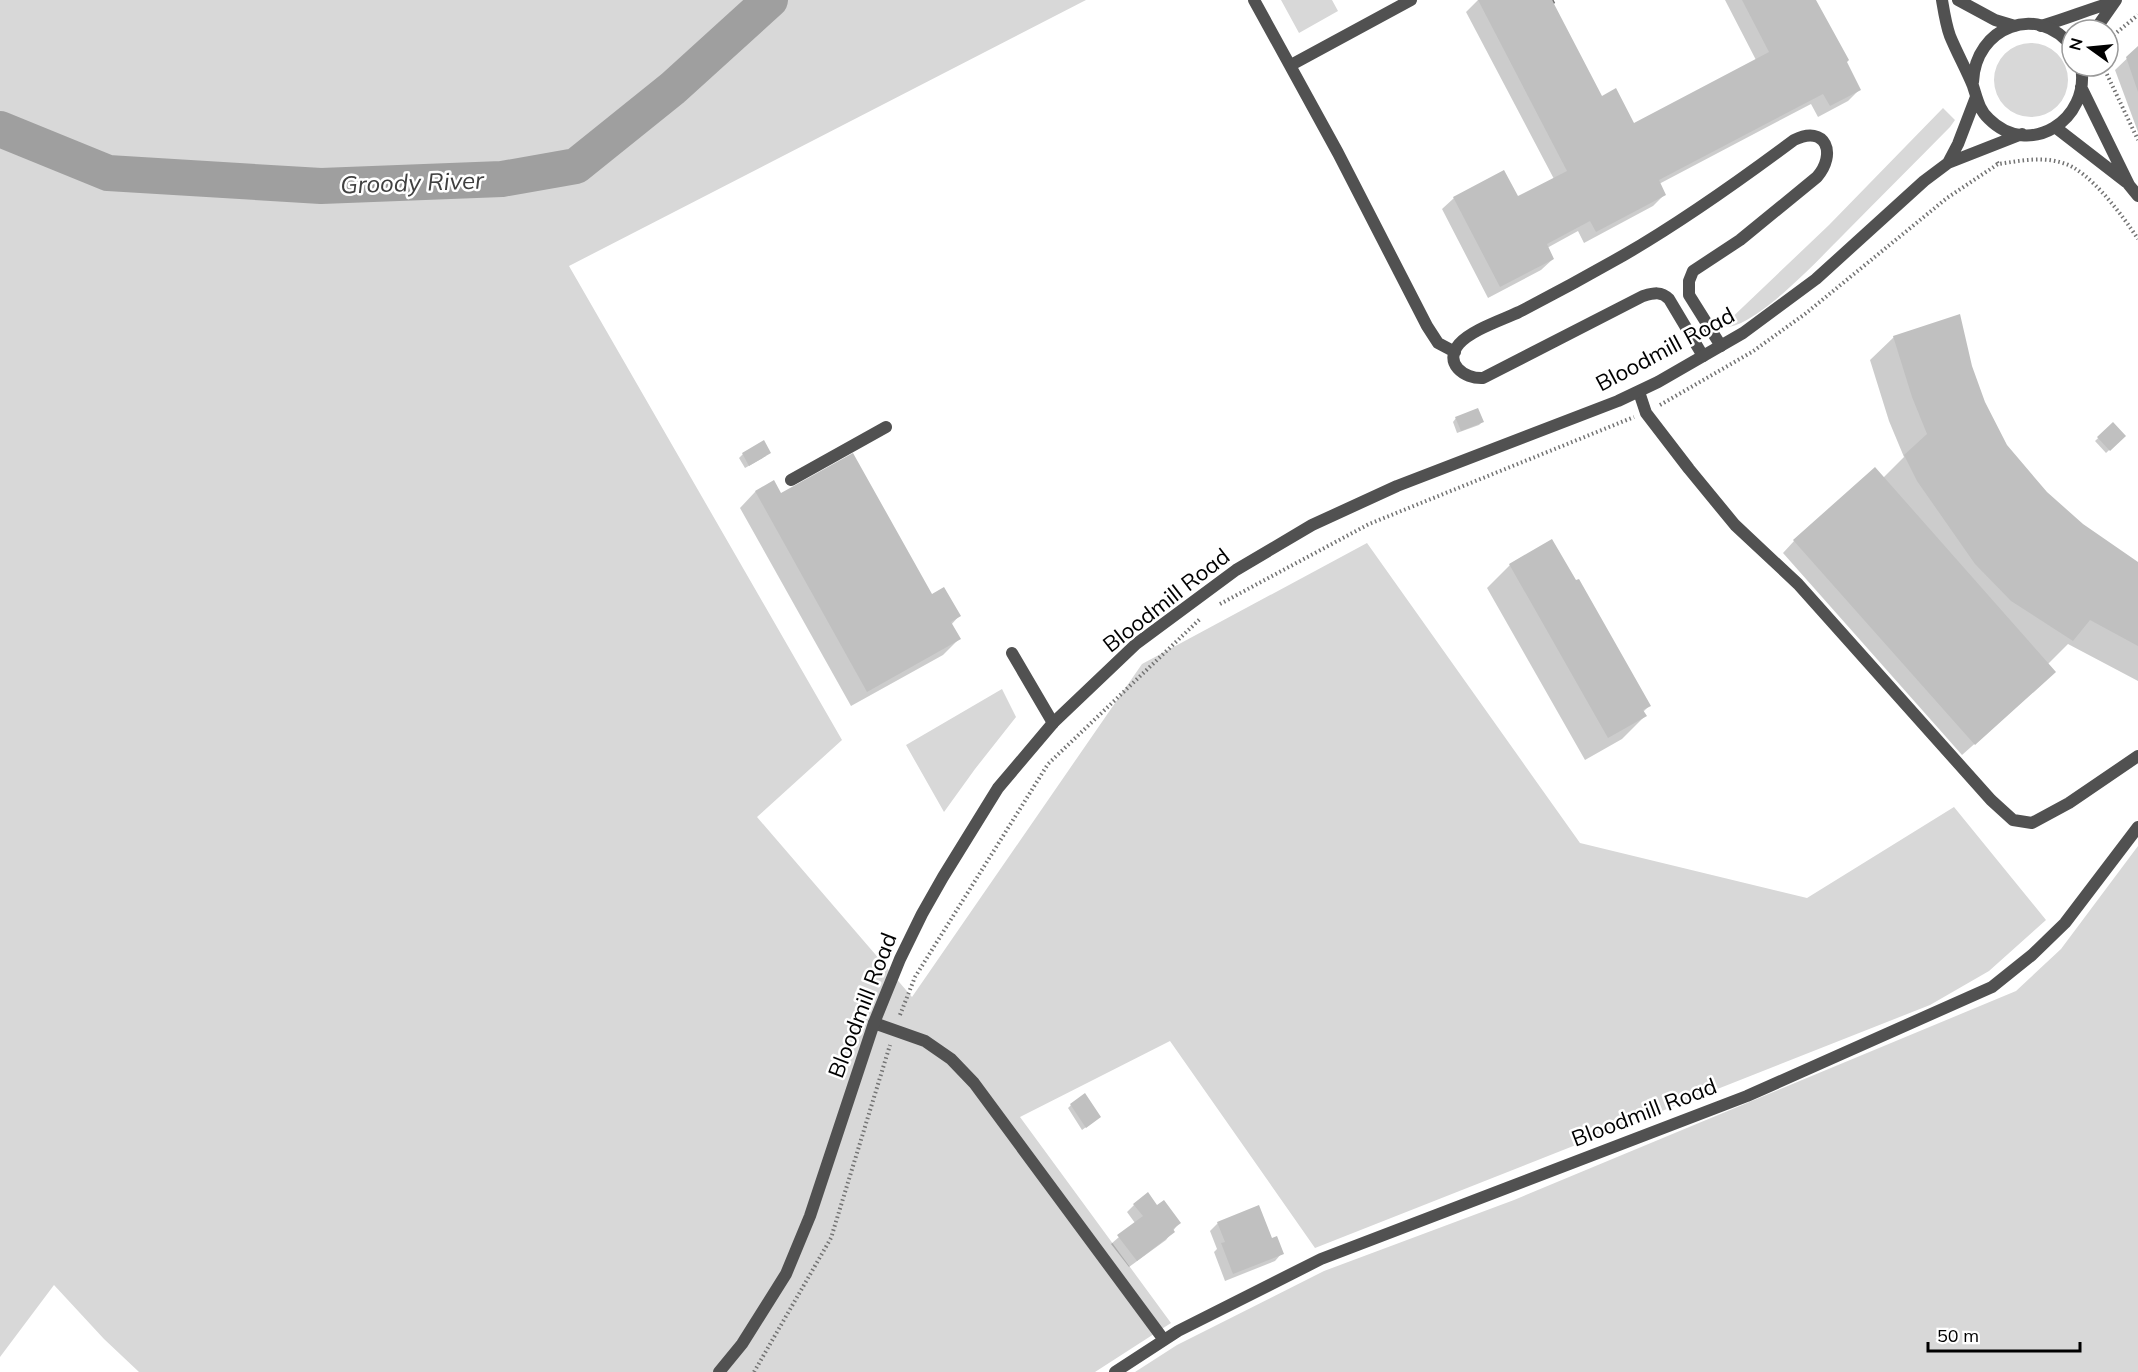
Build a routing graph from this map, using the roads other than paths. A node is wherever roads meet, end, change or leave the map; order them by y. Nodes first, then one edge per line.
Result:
1 (1254, 0) edge
2 (1411, 0) edge
3 (1942, 0) edge
4 (1958, 0) edge
5 (2115, 1) edge
6 (2103, 18) edge
7 (2015, 26) junction
8 (2041, 26) junction
9 (2060, 35) edge
10 (1291, 65) junction
11 (2083, 78) edge
12 (2081, 87) junction
13 (1974, 92) junction
14 (2055, 127) junction
15 (2022, 135) junction
16 (1948, 164) junction
17 (2129, 185) junction
18 (2138, 196) edge
19 (1720, 346) junction
20 (1455, 352) junction
21 (1703, 356) junction
22 (1639, 392) junction
23 (886, 427) dead end
24 (790, 480) dead end
25 (1012, 653) dead end
26 (1053, 723) junction
27 (2138, 756) edge
28 (2138, 826) edge
29 (874, 1023) junction
30 (1164, 1340) junction
31 (719, 1372) edge
32 (1115, 1372) edge

1 - 10 street
2 - 10 street
3 - 13 street
4 - 7 street
5 - 6 street
5 - 8 street
7 - 8 street
7 - 13 street
8 - 9 street
10 - 20 street
11 - 12 street
12 - 14 street
12 - 17 street
13 - 15 street
13 - 16 street
14 - 15 street, Bloodmill Road
14 - 17 street
15 - 16 street, Bloodmill Road
16 - 19 street, Bloodmill Road
17 - 18 street
19 - 20 street
19 - 21 street, Bloodmill Road
20 - 21 street
21 - 22 street, Bloodmill Road
22 - 26 street, Bloodmill Road
22 - 27 street
23 - 24 street
25 - 26 street
26 - 29 street, Bloodmill Road
28 - 30 street, Bloodmill Road
29 - 30 street
29 - 31 street, Bloodmill Road
30 - 32 street, Bloodmill Road

